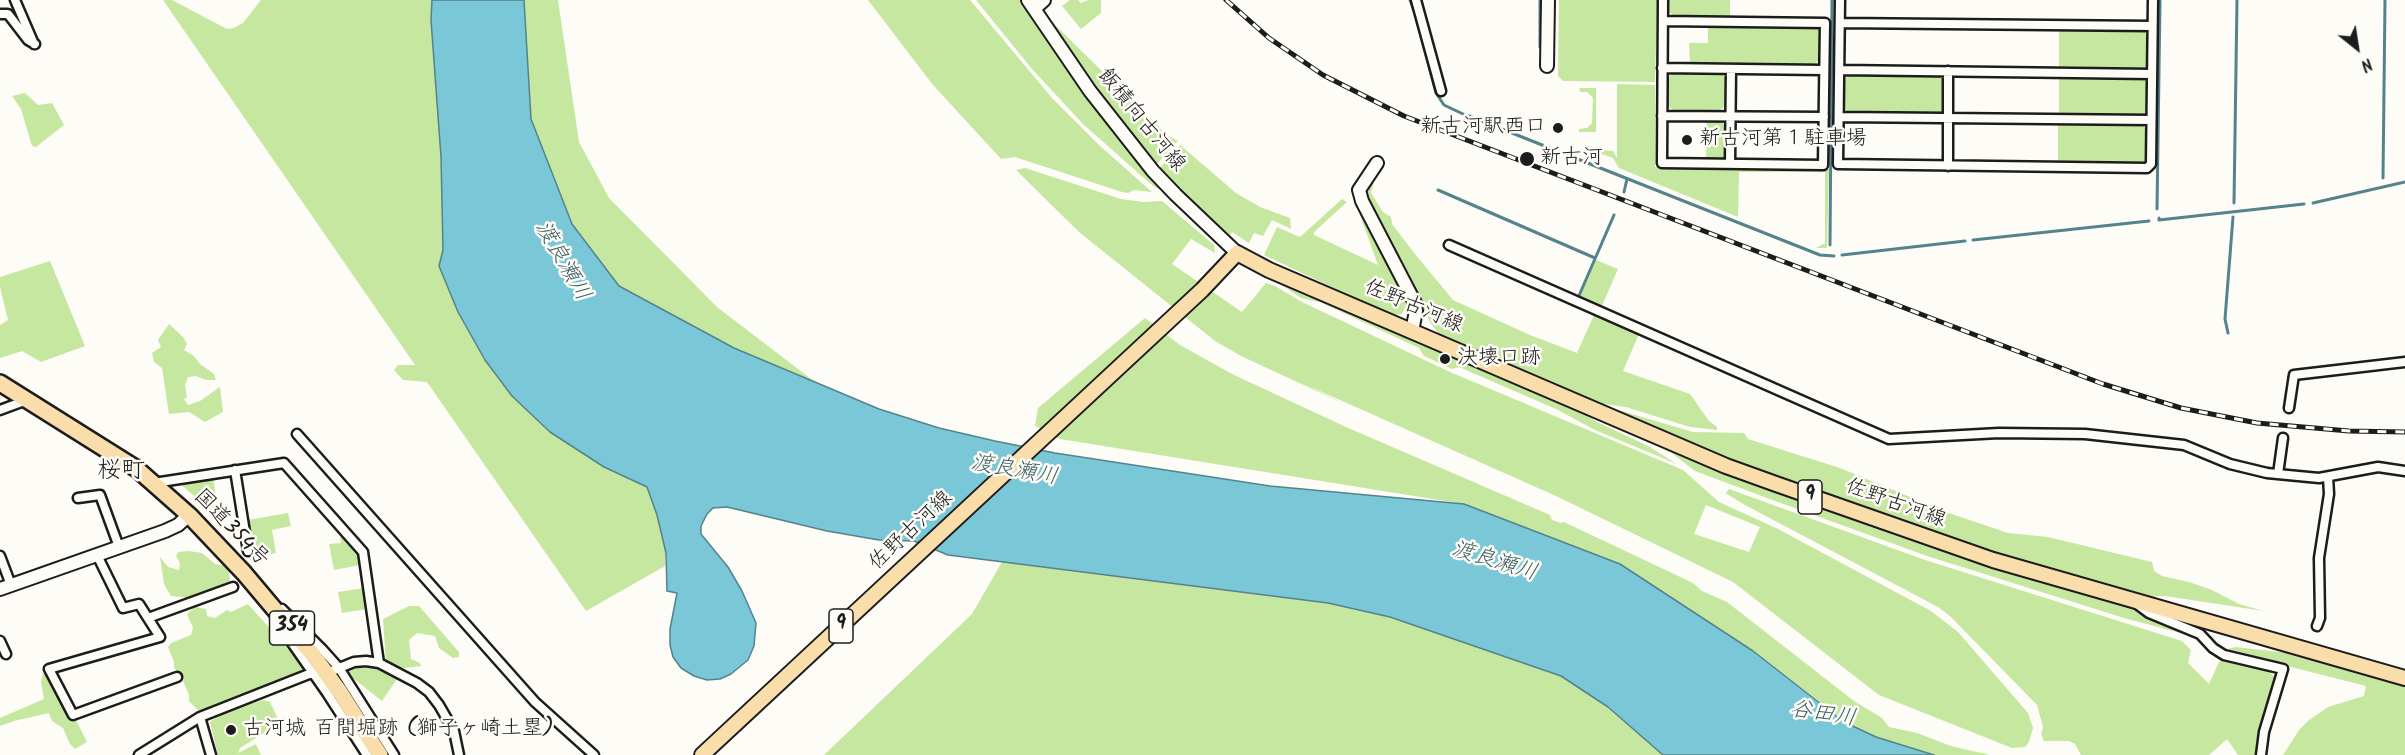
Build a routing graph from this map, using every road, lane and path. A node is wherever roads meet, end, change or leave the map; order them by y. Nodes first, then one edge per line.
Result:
1 (15, 0) edge
2 (1044, 0) edge
3 (1416, 0) edge
4 (1548, 0) edge
5 (1663, 0) edge
6 (1840, 0) edge
7 (2153, 0) edge
8 (1031, 4) edge
9 (0, 14) edge
10 (1663, 21) junction
11 (1840, 23) junction
12 (2152, 26) junction
13 (1547, 66) dead end
14 (1662, 68) junction
15 (1731, 69) junction
16 (1823, 70) junction
17 (1840, 70) junction
18 (1948, 71) junction
19 (2152, 74) junction
20 (1441, 91) dead end
21 (1662, 116) junction
22 (1730, 116) junction
23 (1824, 117) junction
24 (1840, 117) junction
25 (1948, 119) junction
26 (2151, 120) junction
27 (1377, 163) dead end
28 (1730, 164) junction
29 (1948, 165) junction
30 (1449, 245) dead end
31 (1238, 253) junction
32 (1412, 331) junction
33 (2405, 362) edge
34 (0, 383) edge
35 (27, 400) junction
36 (2289, 408) dead end
37 (0, 410) edge
38 (297, 434) dead end
39 (2283, 438) dead end
40 (235, 471) junction
41 (2405, 471) edge
42 (2278, 474) junction
43 (2328, 477) junction
44 (154, 483) junction
45 (78, 498) dead end
46 (189, 515) junction
47 (119, 547) junction
48 (248, 551) dead end
49 (97, 555) junction
50 (0, 556) edge
51 (5, 587) edge
52 (234, 588) dead end
53 (2134, 599) junction
54 (148, 618) junction
55 (2318, 626) dead end
56 (0, 641) edge
57 (6, 654) dead end
58 (379, 663) junction
59 (326, 671) junction
60 (177, 677) dead end
61 (2405, 678) edge
62 (200, 717) junction
63 (144, 754) edge
64 (211, 755) edge
65 (367, 755) edge
66 (380, 755) edge
67 (394, 755) edge
68 (459, 755) edge
69 (594, 755) edge
70 (702, 755) edge
71 (2261, 755) edge

1 - 9 street
2 - 8 street
3 - 20 street
4 - 13 street
5 - 10 street
6 - 11 street
7 - 12 street
8 - 31 street, 飯積向古河線
10 - 14 street
10 - 16 street
11 - 12 street
11 - 17 street
12 - 19 street
14 - 15 street
14 - 21 street
15 - 16 street
15 - 22 street
16 - 23 street
17 - 18 street
17 - 24 street
18 - 19 street
18 - 25 street
19 - 26 street
21 - 22 street
21 - 28 street
22 - 23 street
22 - 28 street
23 - 28 street
24 - 25 street
24 - 29 street
25 - 26 street
25 - 29 street
26 - 29 street
27 - 32 street
30 - 42 street
31 - 32 main road, 佐野古河線 / 9
31 - 70 main road, 佐野古河線 / 9
32 - 53 main road, 佐野古河線 / 9
33 - 36 street
34 - 35 highway, 国道354号 / 354
35 - 37 street
35 - 44 highway, 国道354号 / 354
38 - 69 street
39 - 42 street
40 - 44 street
40 - 48 street
40 - 58 street
41 - 43 street
42 - 43 street
43 - 55 street
44 - 46 highway, 国道354号 / 354
45 - 47 street
46 - 47 street
46 - 59 highway, 国道354号 / 354
47 - 49 street
49 - 51 street
49 - 54 street
50 - 51 street
52 - 54 street
53 - 61 main road, 佐野古河線 / 9
53 - 71 street
54 - 60 street
56 - 57 street
58 - 59 street
58 - 68 street
59 - 62 street
59 - 65 street
59 - 66 highway, 国道354号 / 354
59 - 67 street
62 - 63 street
62 - 64 street

